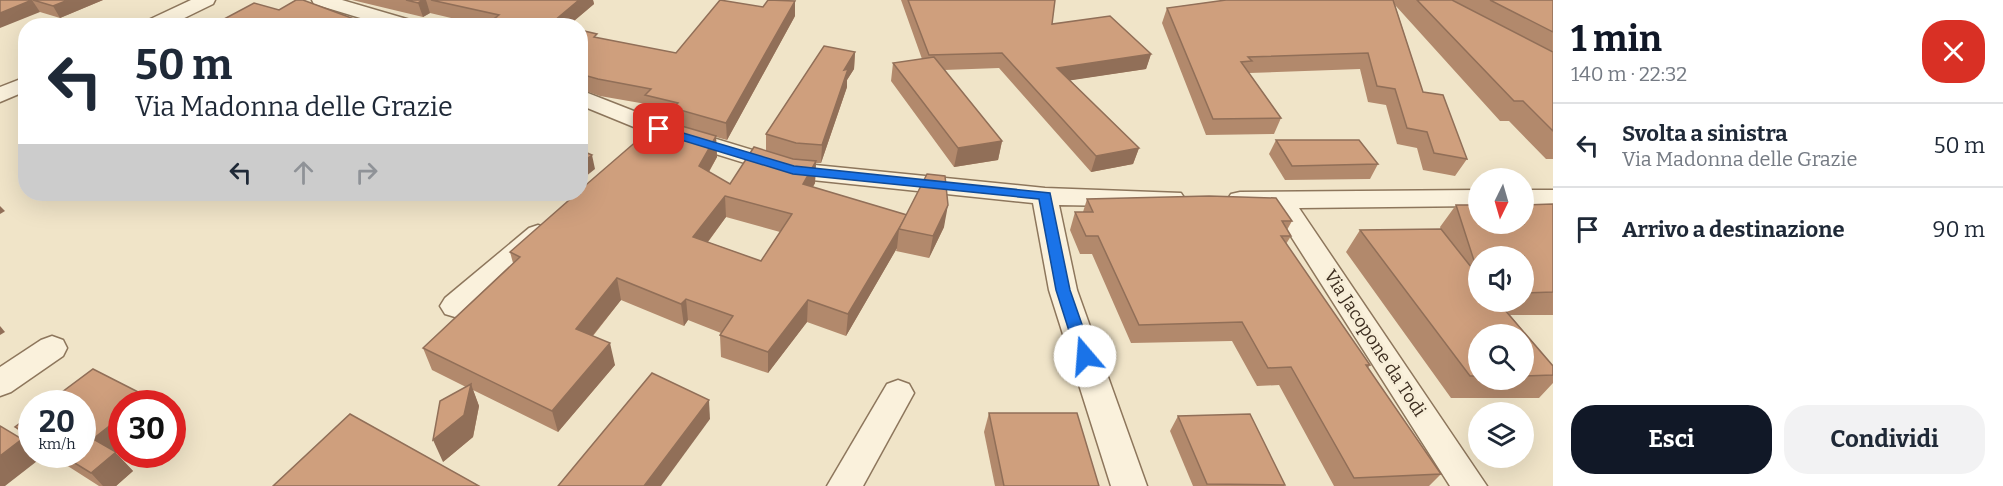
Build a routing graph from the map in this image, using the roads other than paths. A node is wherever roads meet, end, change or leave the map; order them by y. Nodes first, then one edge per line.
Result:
1 (206, 0) edge
2 (321, 0) edge
3 (168, 18) edge
4 (383, 18) edge
5 (18, 87) edge
6 (0, 95) edge
7 (588, 102) edge
8 (1045, 196) junction
9 (1468, 198) edge
10 (1534, 198) edge
11 (1553, 198) edge
12 (1281, 201) junction
13 (553, 221) edge
14 (455, 306) dead end
15 (52, 348) dead end
16 (0, 383) edge
17 (898, 393) dead end
18 (845, 486) edge
19 (1129, 486) edge
20 (1469, 486) edge

1 - 3 street
2 - 4 street
5 - 6 street
7 - 8 street
8 - 12 street
8 - 19 street
9 - 12 street
10 - 11 street
12 - 20 street, Via Jacopone da Todi
13 - 14 street
15 - 16 street
17 - 18 street

